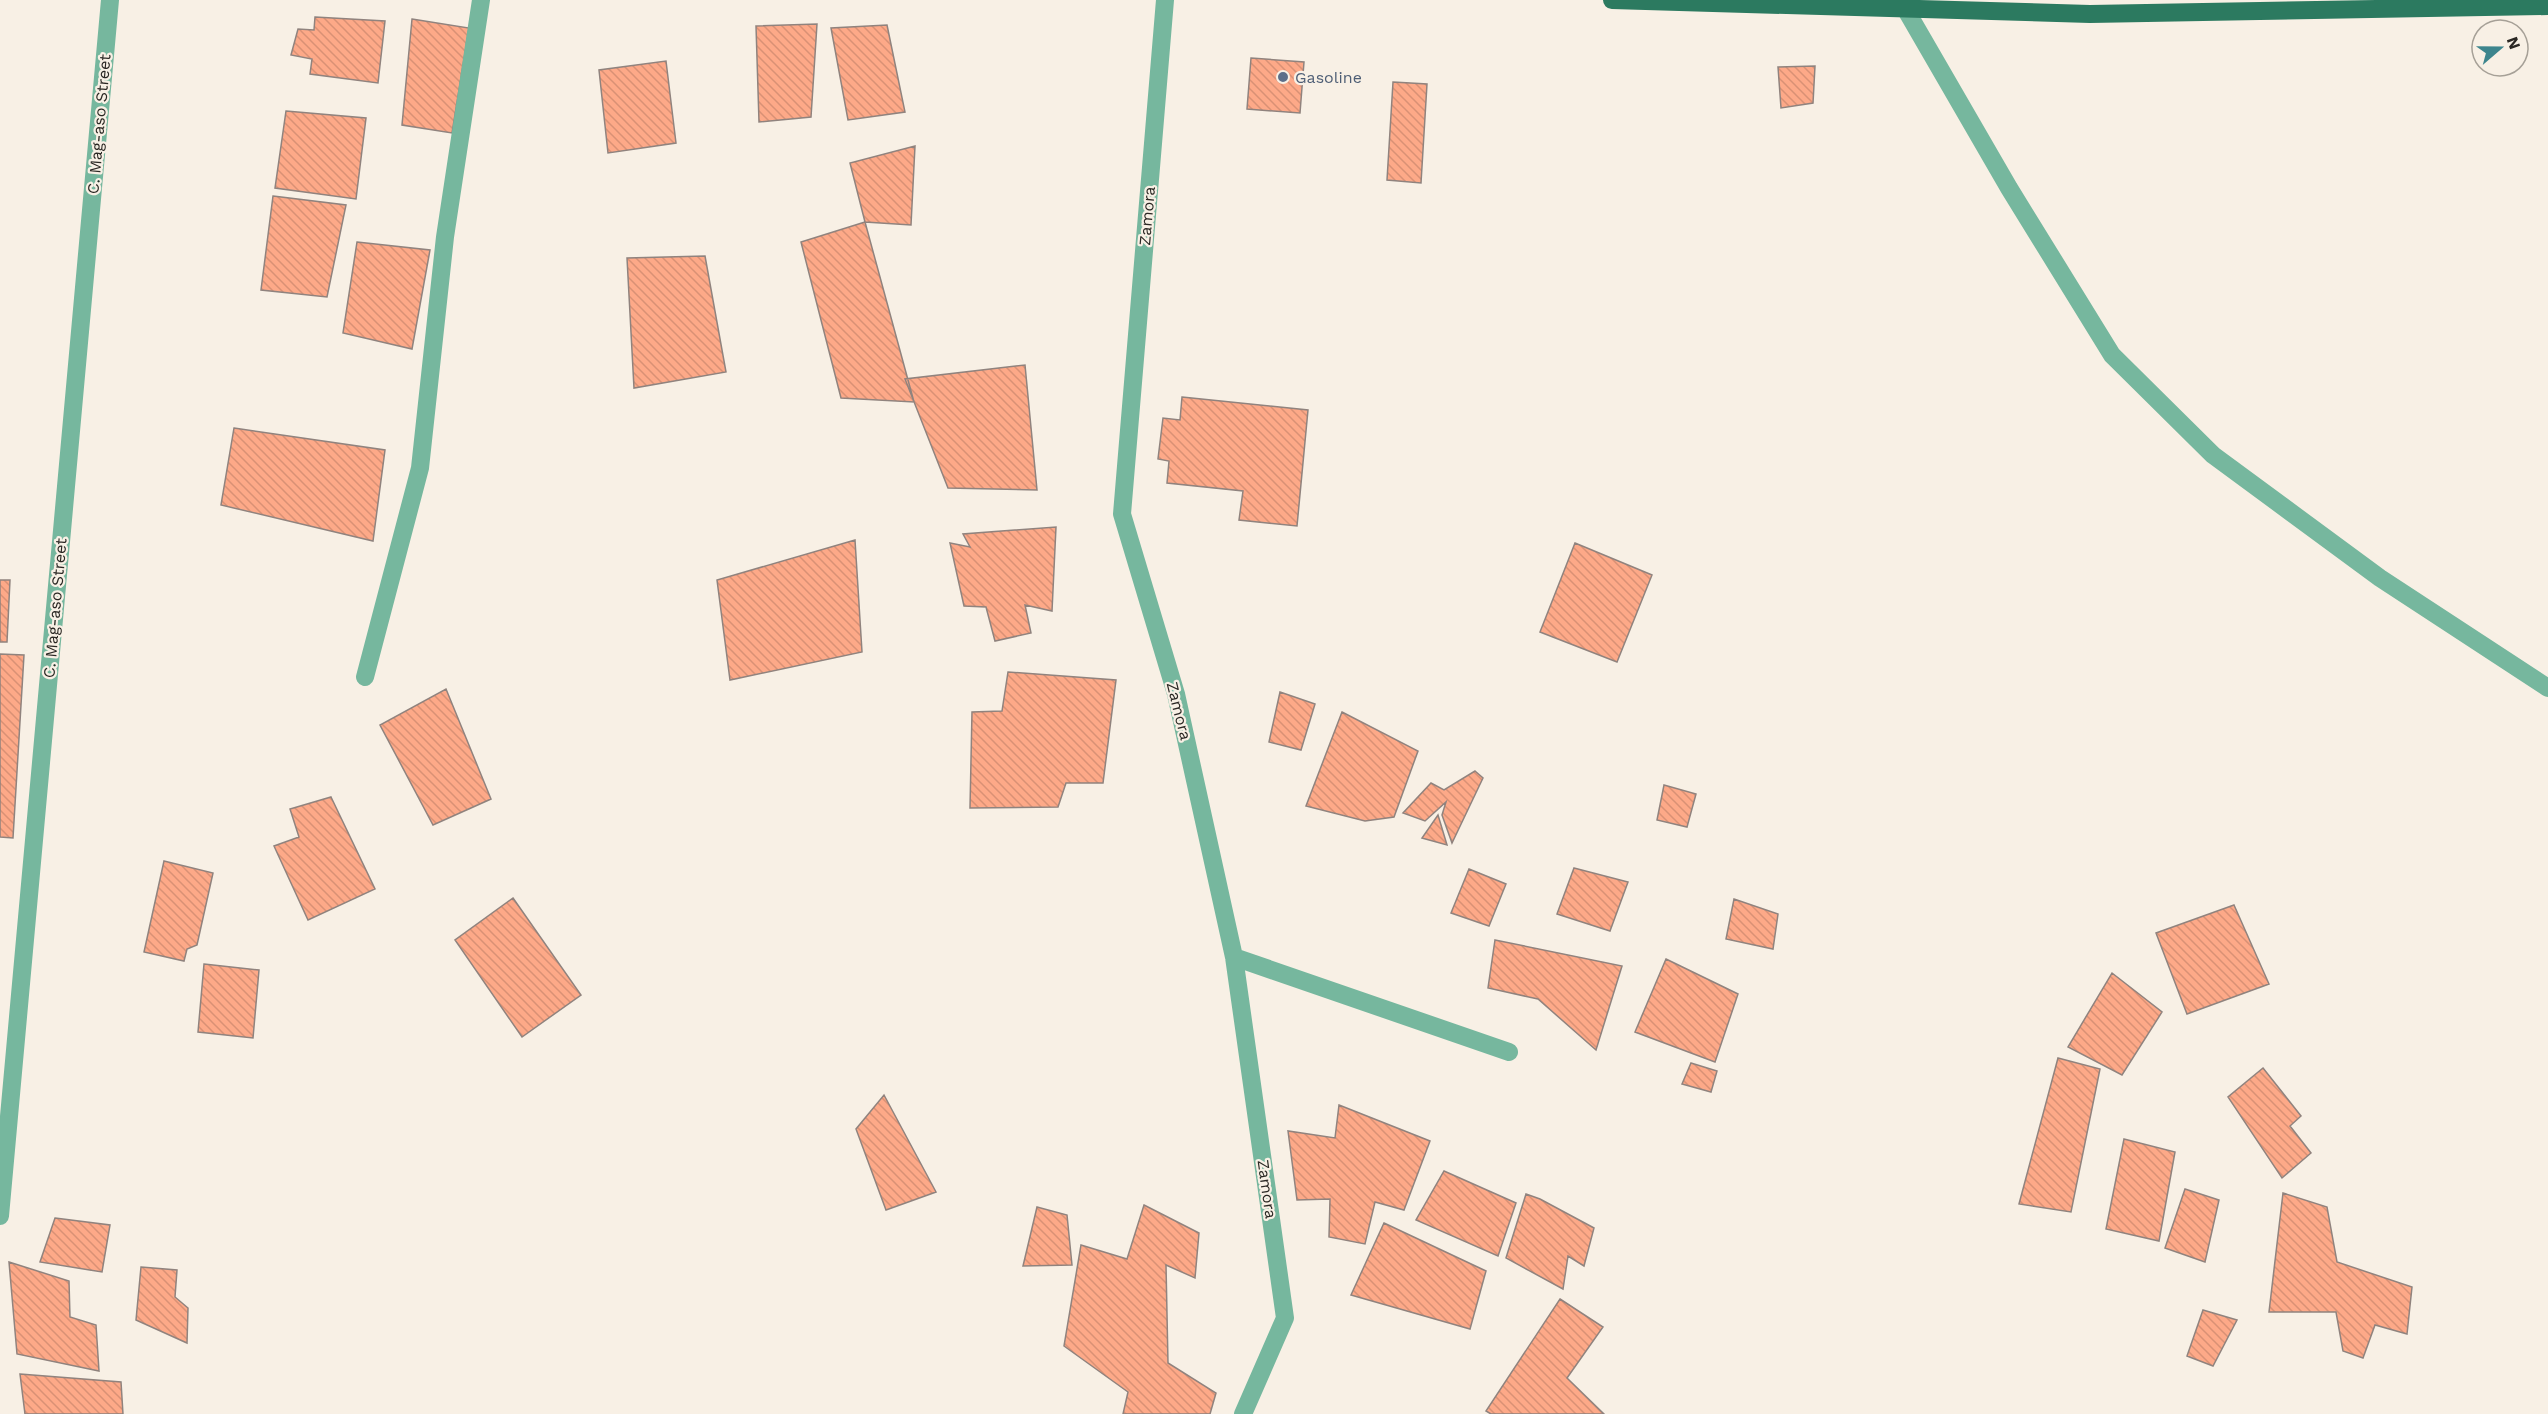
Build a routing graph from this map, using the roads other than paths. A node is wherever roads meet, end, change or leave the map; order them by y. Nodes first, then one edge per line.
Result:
1 (110, 0) edge
2 (482, 0) edge
3 (1165, 0) edge
4 (1612, 0) edge
5 (2548, 6) edge
6 (1906, 10) junction
7 (365, 676) dead end
8 (2548, 688) edge
9 (1234, 957) junction
10 (1509, 1052) dead end
11 (3, 1157) edge
12 (0, 1216) edge
13 (1243, 1414) edge

1 - 11 street, C. Mag-aso Street
2 - 7 street
3 - 9 street, Zamora
4 - 6 main road
5 - 6 main road
6 - 8 street
9 - 10 street
9 - 13 street, Zamora
11 - 12 street, C. Mag-aso Street

